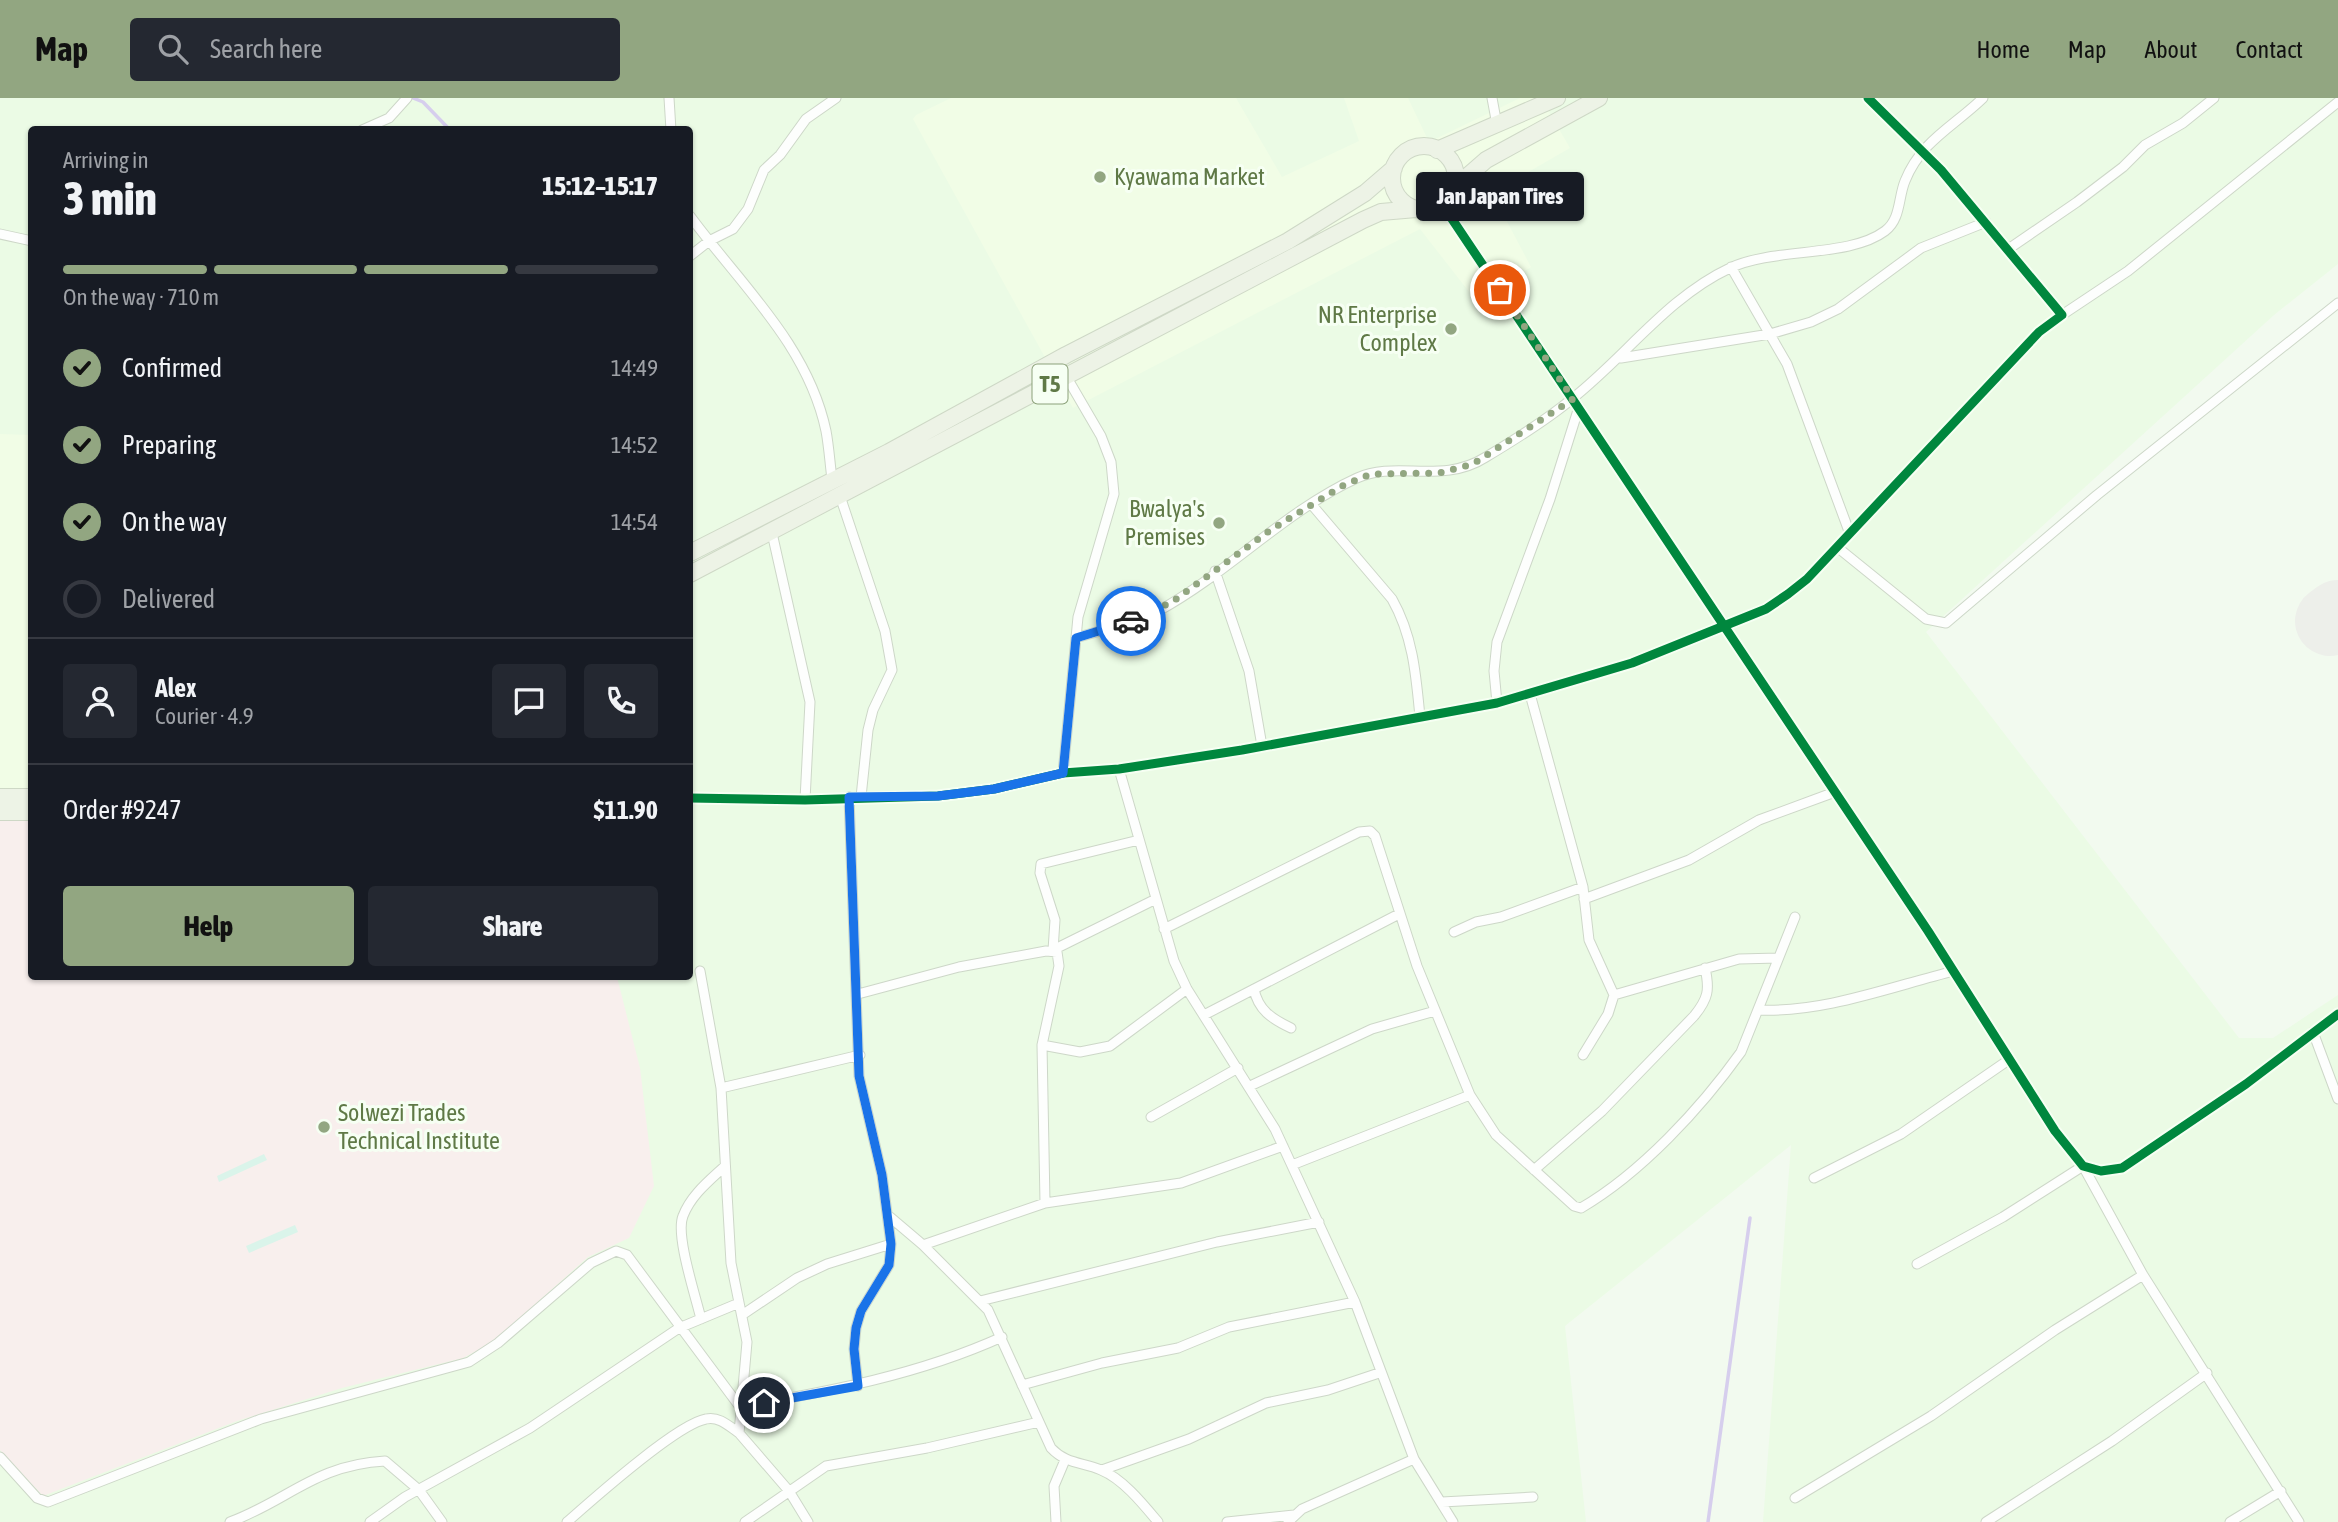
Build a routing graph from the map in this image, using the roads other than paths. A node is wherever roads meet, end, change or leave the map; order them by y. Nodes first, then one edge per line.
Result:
1 (407, 98) edge
2 (669, 98) edge
3 (836, 98) edge
4 (1492, 98) edge
5 (1557, 98) edge
6 (1599, 98) edge
7 (1868, 98) edge
8 (1983, 98) edge
9 (2214, 98) edge
10 (2338, 102) edge
11 (1497, 125) junction
12 (371, 126) edge
13 (671, 126) edge
14 (1922, 148) junction
15 (1437, 150) junction
16 (1394, 168) junction
17 (1454, 188) junction
18 (1442, 204) junction
19 (1416, 209) junction
20 (693, 220) edge
21 (1986, 222) junction
22 (0, 234) edge
23 (28, 240) edge
24 (709, 241) junction
25 (2007, 250) junction
26 (693, 254) edge
27 (1731, 267) junction
28 (2338, 303) edge
29 (2062, 315) junction
30 (1770, 334) junction
31 (1618, 358) junction
32 (1066, 376) junction
33 (1576, 403) junction
34 (832, 479) junction
35 (840, 496) junction
36 (1312, 505) junction
37 (772, 533) junction
38 (1850, 534) junction
39 (1837, 547) junction
40 (693, 551) edge
41 (1215, 571) junction
42 (693, 572) edge
43 (1725, 626) junction
44 (1076, 638) junction
45 (1530, 694) junction
46 (1497, 702) junction
47 (1420, 717) junction
48 (1262, 746) junction
49 (1119, 769) junction
50 (1063, 773) junction
51 (1835, 792) junction
52 (0, 797) edge
53 (28, 797) edge
54 (849, 797) junction
55 (861, 797) junction
56 (693, 798) edge
57 (805, 800) junction
58 (28, 812) edge
59 (0, 813) edge
60 (1139, 840) junction
61 (1583, 887) junction
62 (1156, 899) junction
63 (1584, 899) junction
64 (1399, 914) junction
65 (1795, 917) dead end
66 (1164, 929) junction
67 (1454, 932) dead end
68 (1053, 950) junction
69 (1778, 958) junction
70 (1705, 968) junction
71 (700, 971) dead end
72 (1954, 971) junction
73 (1187, 989) junction
74 (1254, 989) junction
75 (858, 994) junction
76 (1614, 995) junction
77 (1758, 1010) junction
78 (1435, 1011) junction
79 (2338, 1014) edge
80 (1204, 1015) junction
81 (1291, 1028) dead end
82 (2312, 1032) junction
83 (1042, 1045) junction
84 (860, 1055) junction
85 (1583, 1055) dead end
86 (2010, 1059) junction
87 (1238, 1068) junction
88 (1250, 1086) junction
89 (721, 1088) junction
90 (1470, 1095) junction
91 (2338, 1099) edge
92 (1151, 1117) dead end
93 (1283, 1146) junction
94 (725, 1166) junction
95 (1292, 1166) junction
96 (2083, 1166) junction
97 (1534, 1170) junction
98 (1814, 1178) dead end
99 (1045, 1203) junction
100 (890, 1217) junction
101 (1319, 1222) junction
102 (891, 1244) junction
103 (923, 1245) junction
104 (1917, 1265) dead end
105 (2143, 1275) junction
106 (980, 1301) junction
107 (739, 1303) junction
108 (1355, 1303) junction
109 (742, 1315) junction
110 (701, 1319) junction
111 (679, 1328) junction
112 (1002, 1337) junction
113 (1379, 1373) junction
114 (2207, 1373) junction
115 (1022, 1385) junction
116 (858, 1386) junction
117 (740, 1407) junction
118 (1039, 1422) junction
119 (739, 1433) junction
120 (0, 1457) edge
121 (1414, 1459) junction
122 (1065, 1460) junction
123 (1102, 1470) junction
124 (419, 1490) junction
125 (789, 1491) junction
126 (2281, 1491) junction
127 (1533, 1497) dead end
128 (1795, 1498) dead end
129 (1442, 1502) junction
130 (1291, 1518) edge
131 (230, 1522) edge
132 (370, 1522) edge
133 (442, 1522) edge
134 (566, 1522) edge
135 (745, 1522) edge
136 (808, 1522) edge
137 (1056, 1522) edge
138 (1158, 1522) edge
139 (1227, 1522) edge
140 (1453, 1522) edge
141 (1986, 1522) edge
142 (2230, 1522) edge
143 (2299, 1522) edge

1 - 12 street
2 - 13 street
3 - 24 street
4 - 11 street
5 - 11 highway, T5
6 - 17 highway
7 - 14 street
8 - 14 street
9 - 25 street
10 - 29 street
11 - 15 highway, T5
14 - 21 street
14 - 27 street
15 - 16 highway, T5
15 - 17 highway
16 - 19 highway
16 - 34 highway, T5
17 - 18 highway
18 - 19 highway, T5
18 - 33 street
19 - 32 highway, T5
20 - 24 street
21 - 25 street
21 - 30 street
22 - 23 street
24 - 26 street
24 - 34 street
25 - 29 street
27 - 30 street
27 - 31 street
28 - 39 street
29 - 38 street
30 - 31 street
30 - 38 street
31 - 33 street
32 - 35 highway, T5
32 - 44 street
33 - 36 street
33 - 43 street
33 - 46 street
34 - 40 highway, T5
35 - 37 highway, T5
35 - 55 street
36 - 41 street
36 - 47 street
37 - 42 highway, T5
37 - 57 street
38 - 39 street
39 - 43 street
41 - 44 street
41 - 48 street
43 - 45 street
43 - 51 street
44 - 50 street
45 - 46 street
45 - 61 street
46 - 47 street
47 - 48 street
48 - 49 street
49 - 50 street
49 - 60 street
50 - 55 street
51 - 63 street
51 - 72 street
52 - 53 highway
54 - 55 street
54 - 57 street
54 - 75 street
56 - 57 street
58 - 59 highway
60 - 62 street
60 - 68 street
61 - 63 street
61 - 67 street
62 - 66 street
62 - 68 street
63 - 76 street
64 - 66 street
64 - 74 street
64 - 78 street
65 - 69 street
66 - 73 street
68 - 75 street
68 - 83 street
69 - 70 street
69 - 77 street
70 - 76 street
70 - 97 street
71 - 89 street
72 - 77 street
72 - 86 street
73 - 80 street
73 - 83 street
74 - 80 street
74 - 81 street
75 - 84 street
76 - 85 street
77 - 97 street
78 - 88 street
78 - 90 street
79 - 82 street
80 - 87 street
82 - 91 street
82 - 96 street
83 - 99 street
84 - 89 street
84 - 100 street
86 - 96 street
86 - 98 street
87 - 88 street
87 - 92 street
88 - 93 street
89 - 94 street
90 - 95 street
90 - 97 street
93 - 95 street
93 - 99 street
94 - 107 street
94 - 110 street
95 - 101 street
96 - 104 street
96 - 105 street
99 - 103 street
100 - 102 street
100 - 103 street
101 - 106 street
101 - 108 street
102 - 109 street
102 - 116 street
103 - 106 street
105 - 114 street
105 - 128 street
106 - 112 street
107 - 109 street
107 - 110 street
108 - 113 street
108 - 115 street
109 - 117 street
110 - 111 street
111 - 117 street
111 - 120 street
111 - 124 street
112 - 115 street
112 - 116 street
113 - 121 street
113 - 123 street
114 - 126 street
114 - 141 street
115 - 118 street
116 - 117 street
117 - 119 street
118 - 122 street
118 - 125 street
119 - 125 street
119 - 134 street
121 - 129 street
121 - 130 street
122 - 123 street
122 - 137 street
123 - 138 street
124 - 131 street
124 - 132 street
124 - 133 street
125 - 135 street
125 - 136 street
126 - 142 street
126 - 143 street
127 - 129 street
129 - 140 street
130 - 139 street

